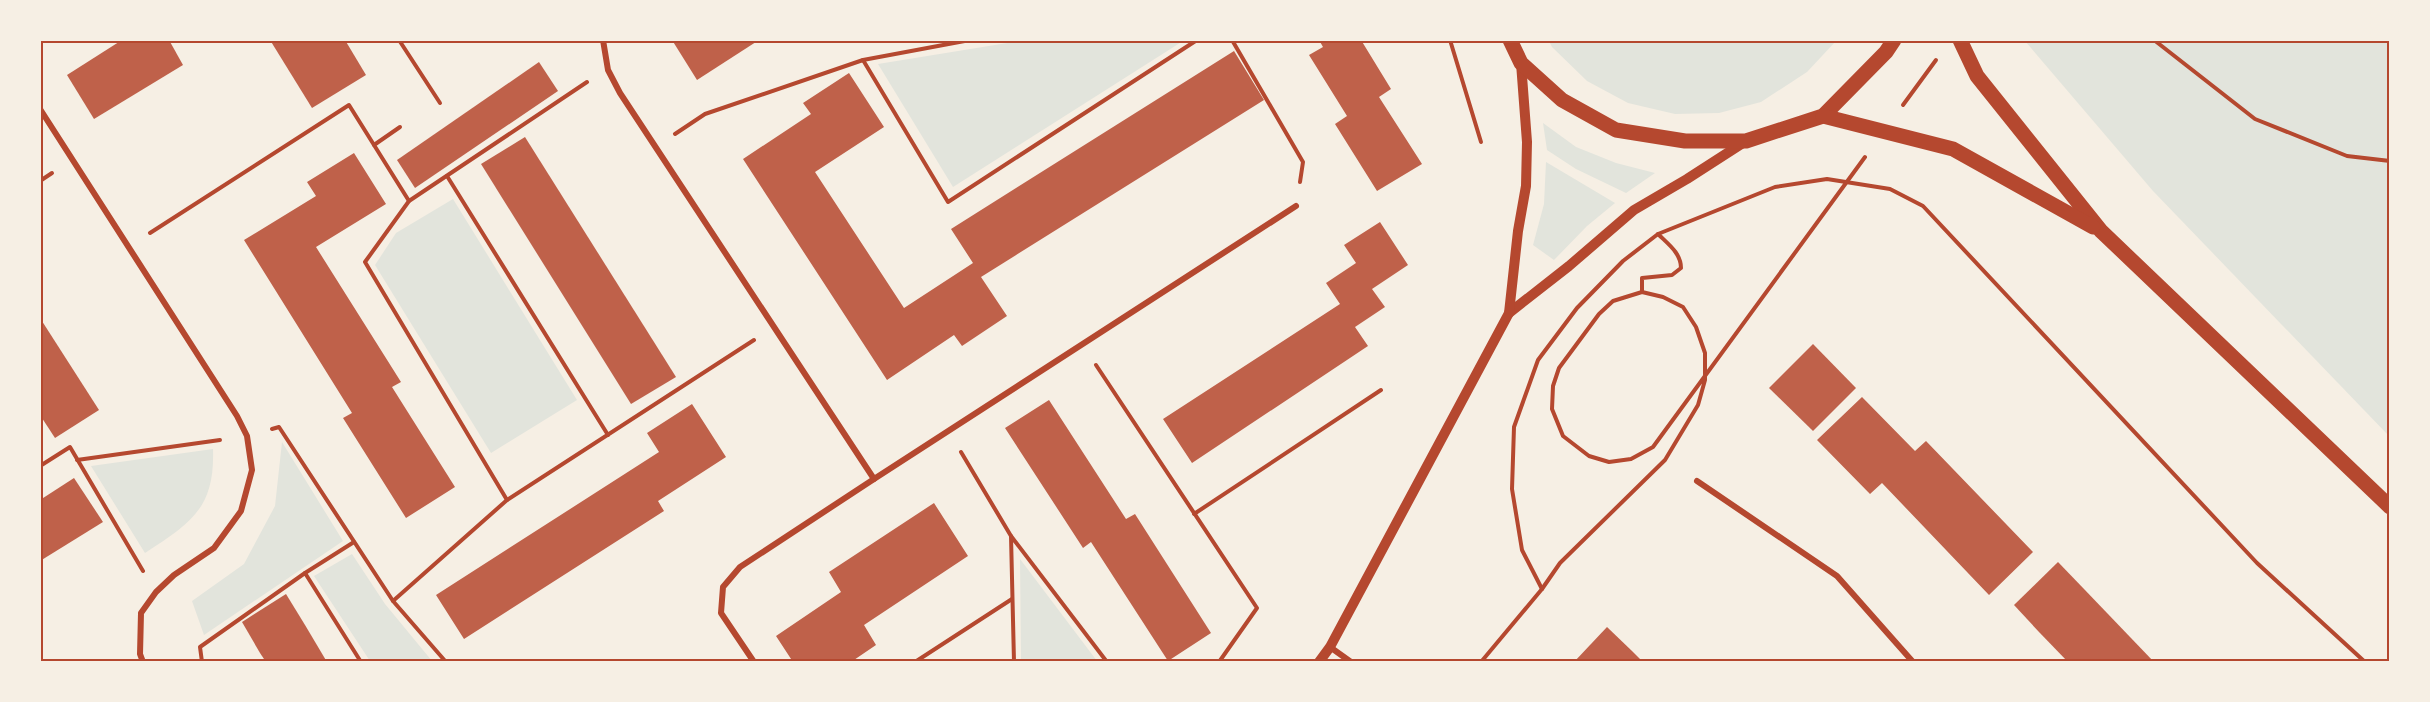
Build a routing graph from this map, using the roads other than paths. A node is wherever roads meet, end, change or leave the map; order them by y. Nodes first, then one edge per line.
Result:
1 (603, 40) edge
2 (1510, 40) edge
3 (1894, 40) edge
4 (1960, 40) edge
5 (1521, 63) junction
6 (40, 110) edge
7 (1823, 116) junction
8 (1746, 141) junction
9 (1296, 206) road end
10 (2101, 231) junction
11 (1509, 313) junction
12 (874, 479) junction
13 (1697, 481) dead end
14 (2390, 507) edge
15 (1330, 647) junction
16 (142, 662) edge
17 (754, 662) edge
18 (1319, 662) edge
19 (1351, 662) edge
20 (1913, 662) edge

1 - 12 street
2 - 5 main road
3 - 7 main road
4 - 10 main road
5 - 8 main road
5 - 11 street
6 - 16 street
7 - 8 main road
7 - 10 main road
8 - 11 street
9 - 12 street
10 - 14 main road
11 - 15 street
12 - 17 street
13 - 20 street
15 - 18 street
15 - 19 street

